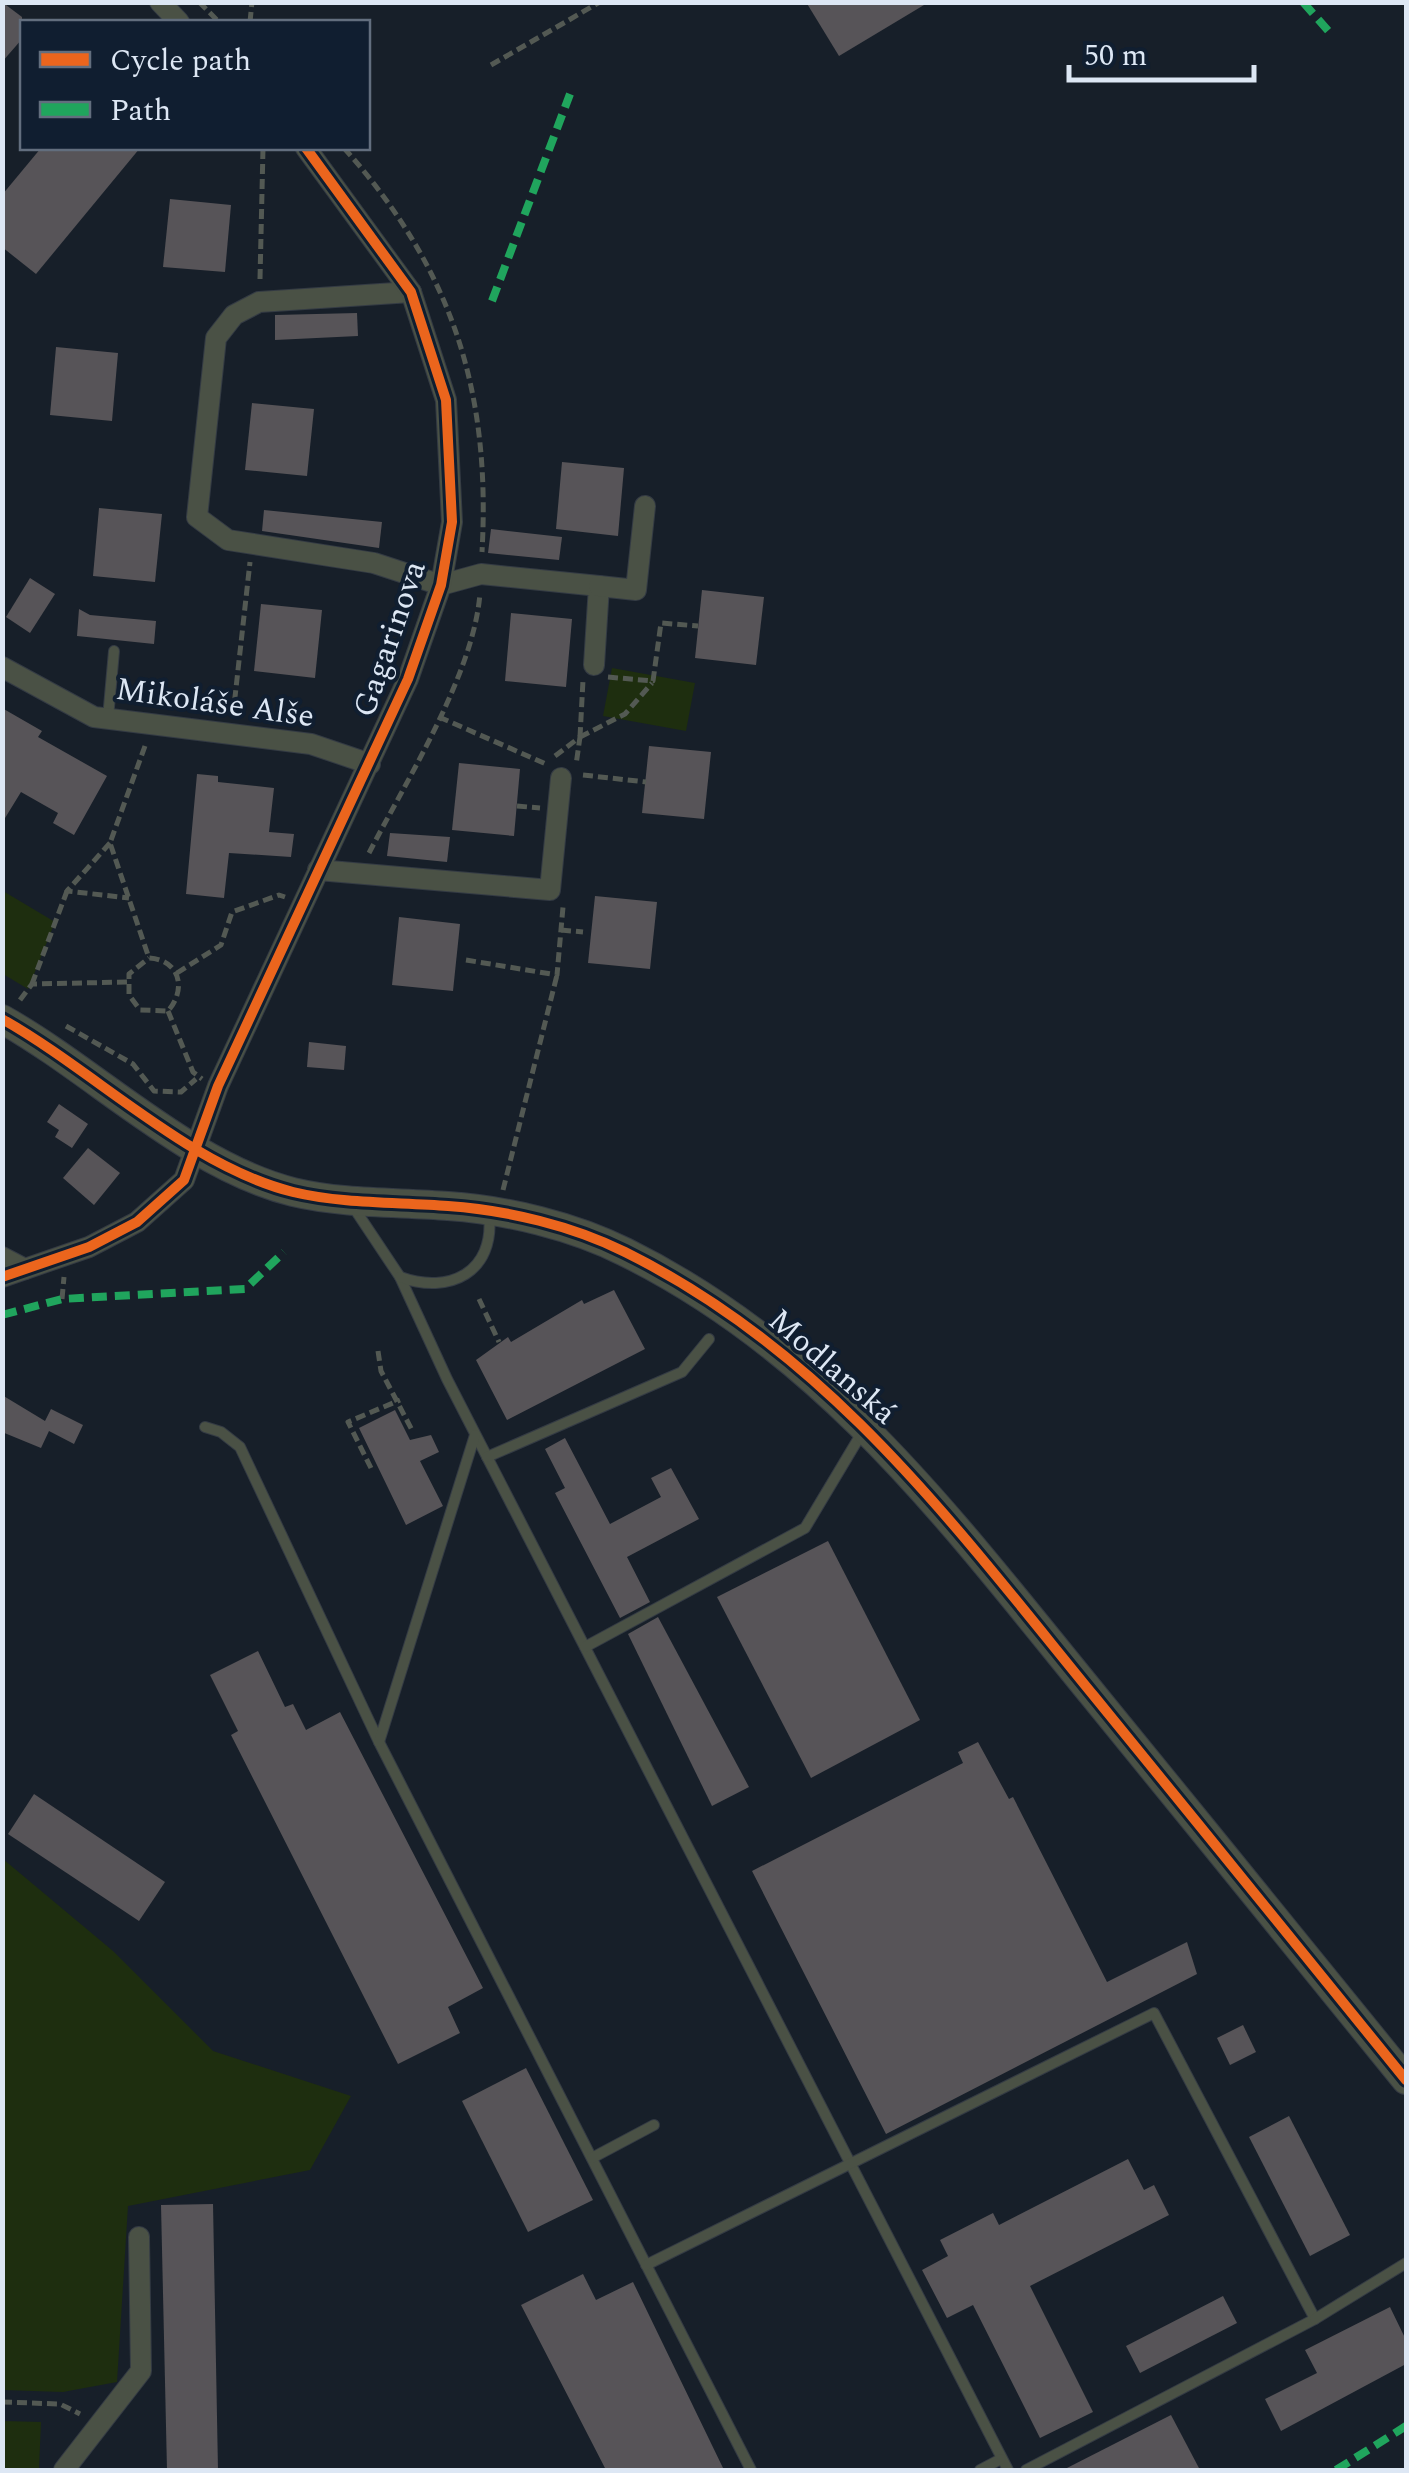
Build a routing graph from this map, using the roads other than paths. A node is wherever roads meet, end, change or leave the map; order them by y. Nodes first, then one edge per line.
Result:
1 (307, 150) edge
2 (411, 292) junction
3 (645, 506) dead end
4 (440, 586) junction
5 (599, 586) junction
6 (114, 651) dead end
7 (2, 667) edge
8 (596, 672) road end
9 (108, 719) junction
10 (370, 764) junction
11 (556, 774) road end
12 (318, 870) junction
13 (11, 1004) edge
14 (197, 1148) junction
15 (349, 1200) junction
16 (493, 1212) junction
17 (2, 1257) edge
18 (25, 1269) junction
19 (400, 1276) junction
20 (2, 1277) edge
21 (709, 1339) dead end
22 (867, 1426) junction
23 (205, 1427) dead end
24 (475, 1434) junction
25 (487, 1456) junction
26 (584, 1647) junction
27 (380, 1742) junction
28 (1406, 2080) edge
29 (654, 2125) dead end
30 (592, 2158) junction
31 (852, 2166) junction
32 (139, 2237) dead end
33 (1406, 2263) edge
34 (646, 2265) junction
35 (1315, 2319) junction
36 (1001, 2459) junction
37 (64, 2470) edge
38 (752, 2470) edge
39 (980, 2470) edge
40 (1008, 2470) edge
41 (1026, 2470) edge

1 - 2 street, Gagarinova
2 - 4 street, Gagarinova
2 - 4 street, Gagarinova
3 - 5 street, Gagarinova
4 - 5 street, Gagarinova
4 - 10 street, Gagarinova
5 - 8 street
6 - 9 lane
7 - 9 street, Mikoláše Alše
9 - 10 street, Mikoláše Alše
10 - 12 street, Gagarinova
11 - 12 street
12 - 14 street, Gagarinova
13 - 14 street, Modlanská
14 - 15 street, Modlanská
14 - 18 street, Gagarinova
15 - 16 street, Modlanská
15 - 19 lane
16 - 19 lane
16 - 22 street, Modlanská
17 - 18 street
18 - 20 street, Gagarinova
19 - 24 lane
21 - 25 lane
22 - 26 lane
22 - 28 street, Modlanská
23 - 27 lane
24 - 25 lane
24 - 27 lane
25 - 26 lane
26 - 31 lane
27 - 30 lane
29 - 30 lane
30 - 34 lane
31 - 34 lane
31 - 35 lane
31 - 36 lane
32 - 37 street
33 - 35 lane
34 - 38 lane
35 - 41 lane
36 - 39 lane
36 - 40 lane

